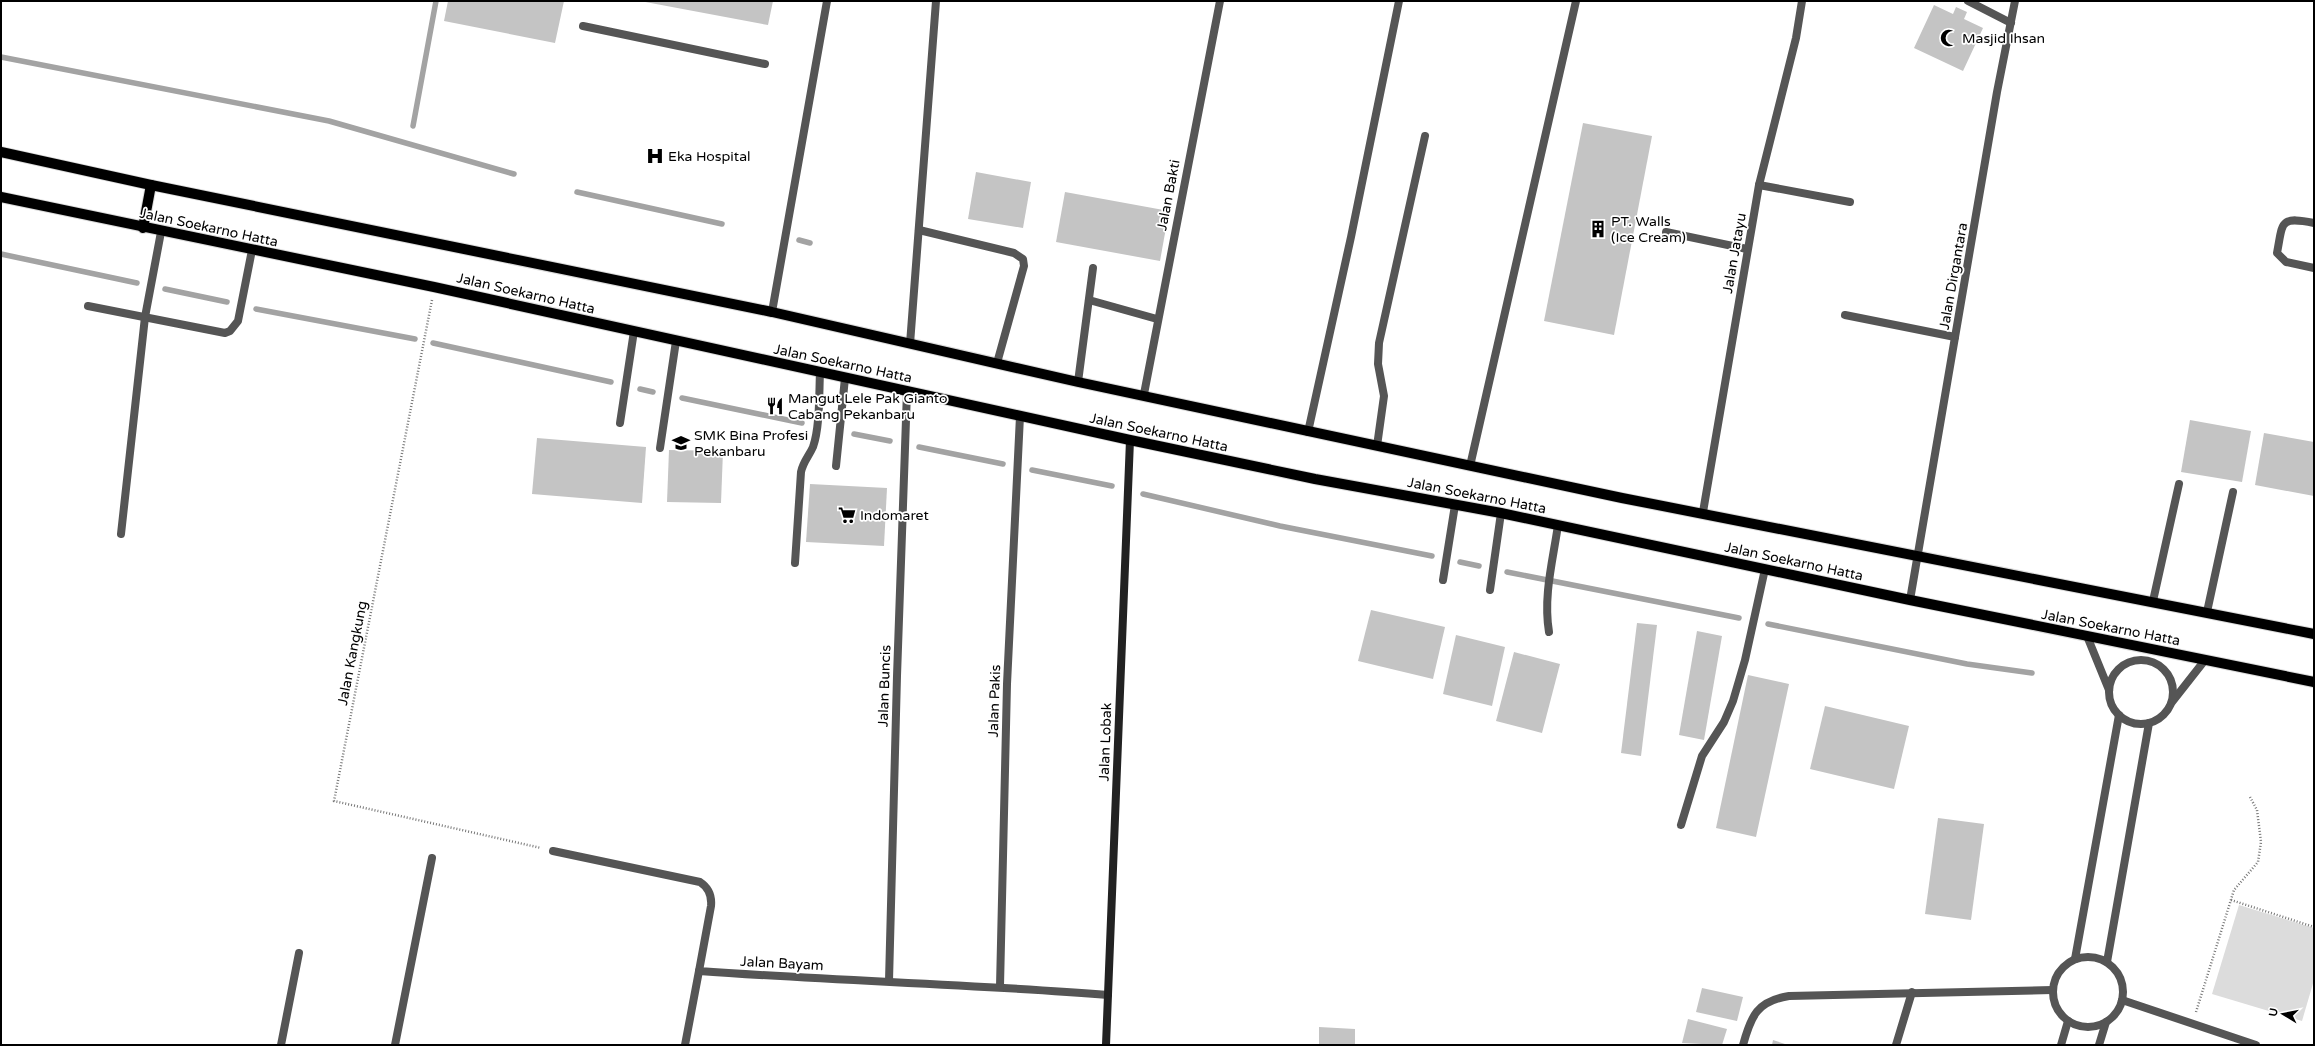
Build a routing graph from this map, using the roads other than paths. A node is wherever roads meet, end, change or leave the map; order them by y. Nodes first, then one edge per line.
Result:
1 (827, 1) edge
2 (936, 1) edge
3 (1220, 1) edge
4 (1399, 1) edge
5 (1576, 1) edge
6 (1802, 1) edge
7 (1968, 1) edge
8 (2015, 1) edge
9 (2011, 23) junction
10 (583, 26) dead end
11 (765, 64) dead end
12 (1425, 136) dead end
13 (1, 152) edge
14 (1759, 184) junction
15 (151, 185) junction
16 (1, 197) edge
17 (1850, 202) dead end
18 (2314, 223) edge
19 (143, 228) junction
20 (919, 230) junction
21 (161, 232) junction
22 (1666, 232) dead end
23 (252, 250) junction
24 (1747, 250) junction
25 (1093, 268) dead end
26 (2314, 268) edge
27 (1089, 300) junction
28 (88, 306) dead end
29 (772, 312) junction
30 (1845, 314) dead end
31 (145, 317) junction
32 (1157, 319) junction
33 (634, 331) junction
34 (1955, 337) junction
35 (676, 341) junction
36 (910, 344) junction
37 (997, 363) junction
38 (820, 372) junction
39 (845, 378) junction
40 (1078, 382) junction
41 (907, 391) junction
42 (1144, 394) junction
43 (1020, 416) junction
44 (620, 423) dead end
45 (1308, 432) junction
46 (1130, 440) junction
47 (1377, 446) junction
48 (660, 448) dead end
49 (836, 466) dead end
50 (1470, 466) junction
51 (2180, 484) dead end
52 (2233, 492) dead end
53 (1455, 505) junction
54 (1703, 512) junction
55 (1501, 513) junction
56 (1558, 525) junction
57 (121, 534) dead end
58 (1917, 555) junction
59 (795, 563) dead end
60 (1765, 569) junction
61 (1442, 580) dead end
62 (1490, 590) dead end
63 (1910, 600) junction
64 (2153, 601) junction
65 (2207, 612) junction
66 (1549, 632) dead end
67 (2314, 634) edge
68 (2087, 636) junction
69 (2205, 660) junction
70 (2314, 682) edge
71 (2109, 690) junction
72 (2171, 703) junction
73 (2119, 715) junction
74 (2149, 723) junction
75 (1681, 825) dead end
76 (553, 851) road end
77 (432, 858) dead end
78 (299, 953) dead end
79 (2075, 959) junction
80 (2107, 962) junction
81 (698, 971) junction
82 (889, 981) junction
83 (1000, 986) junction
84 (2052, 990) junction
85 (1912, 992) junction
86 (1108, 995) junction
87 (2122, 1000) junction
88 (2068, 1021) junction
89 (2106, 1022) junction
90 (281, 1045) edge
91 (395, 1045) edge
92 (685, 1045) edge
93 (1106, 1045) edge
94 (1743, 1045) edge
95 (1896, 1045) edge
96 (2061, 1045) edge
97 (2099, 1045) edge
98 (2256, 1045) edge

1 - 29 street
2 - 20 street
3 - 32 street, Jalan Bakti
4 - 45 street
5 - 50 street
6 - 14 street, Jalan Jatayu
7 - 9 street
8 - 9 street, Jalan Dirgantara
9 - 34 street, Jalan Dirgantara
10 - 11 street
12 - 47 street
13 - 15 main road, Jalan Soekarno Hatta
14 - 17 street
14 - 24 street, Jalan Jatayu
15 - 19 main road
15 - 29 main road, Jalan Soekarno Hatta
16 - 19 main road, Jalan Soekarno Hatta
18 - 26 street
19 - 21 main road, Jalan Soekarno Hatta
20 - 36 street
20 - 37 street
21 - 23 main road, Jalan Soekarno Hatta
21 - 31 street
22 - 24 street
23 - 31 street
23 - 33 main road, Jalan Soekarno Hatta
24 - 54 street, Jalan Jatayu
25 - 27 street
27 - 32 street
27 - 40 street
28 - 31 street
29 - 36 main road, Jalan Soekarno Hatta
30 - 34 street
31 - 57 street
32 - 42 street, Jalan Bakti
33 - 35 main road, Jalan Soekarno Hatta
33 - 44 street
34 - 58 street, Jalan Dirgantara
35 - 38 main road, Jalan Soekarno Hatta
35 - 48 street
36 - 37 main road, Jalan Soekarno Hatta
37 - 40 main road, Jalan Soekarno Hatta
38 - 39 main road, Jalan Soekarno Hatta
38 - 59 street
39 - 41 main road, Jalan Soekarno Hatta
39 - 49 street
40 - 42 main road, Jalan Soekarno Hatta
41 - 43 main road, Jalan Soekarno Hatta
41 - 82 street, Jalan Buncis
42 - 45 main road, Jalan Soekarno Hatta
43 - 46 main road, Jalan Soekarno Hatta
43 - 83 street, Jalan Pakis
45 - 47 main road, Jalan Soekarno Hatta
46 - 53 main road, Jalan Soekarno Hatta
46 - 86 main road, Jalan Lobak
47 - 50 main road, Jalan Soekarno Hatta
50 - 54 main road, Jalan Soekarno Hatta
51 - 64 street
52 - 65 street
53 - 55 main road, Jalan Soekarno Hatta
53 - 61 street
54 - 58 main road, Jalan Soekarno Hatta
55 - 56 main road, Jalan Soekarno Hatta
55 - 62 street
56 - 60 main road, Jalan Soekarno Hatta
56 - 66 street
58 - 63 street, Jalan Dirgantara
58 - 64 main road, Jalan Soekarno Hatta
60 - 63 main road, Jalan Soekarno Hatta
60 - 75 street
63 - 68 main road, Jalan Soekarno Hatta
64 - 65 main road, Jalan Soekarno Hatta
65 - 67 main road, Jalan Soekarno Hatta
68 - 69 main road, Jalan Soekarno Hatta
68 - 71 street
69 - 70 main road, Jalan Soekarno Hatta
69 - 72 street
71 - 72 street
71 - 73 street
72 - 74 street
73 - 74 street
73 - 79 street
74 - 80 street
76 - 81 street
77 - 91 street
78 - 90 street
79 - 80 street
79 - 84 street
80 - 87 street
81 - 82 street, Jalan Bayam
81 - 92 street
82 - 83 street, Jalan Bayam
83 - 86 street, Jalan Bayam
84 - 85 street
84 - 88 street
85 - 94 street
85 - 95 street
86 - 93 main road, Jalan Lobak
87 - 89 street
87 - 98 street
88 - 89 street
88 - 96 street
89 - 97 street

